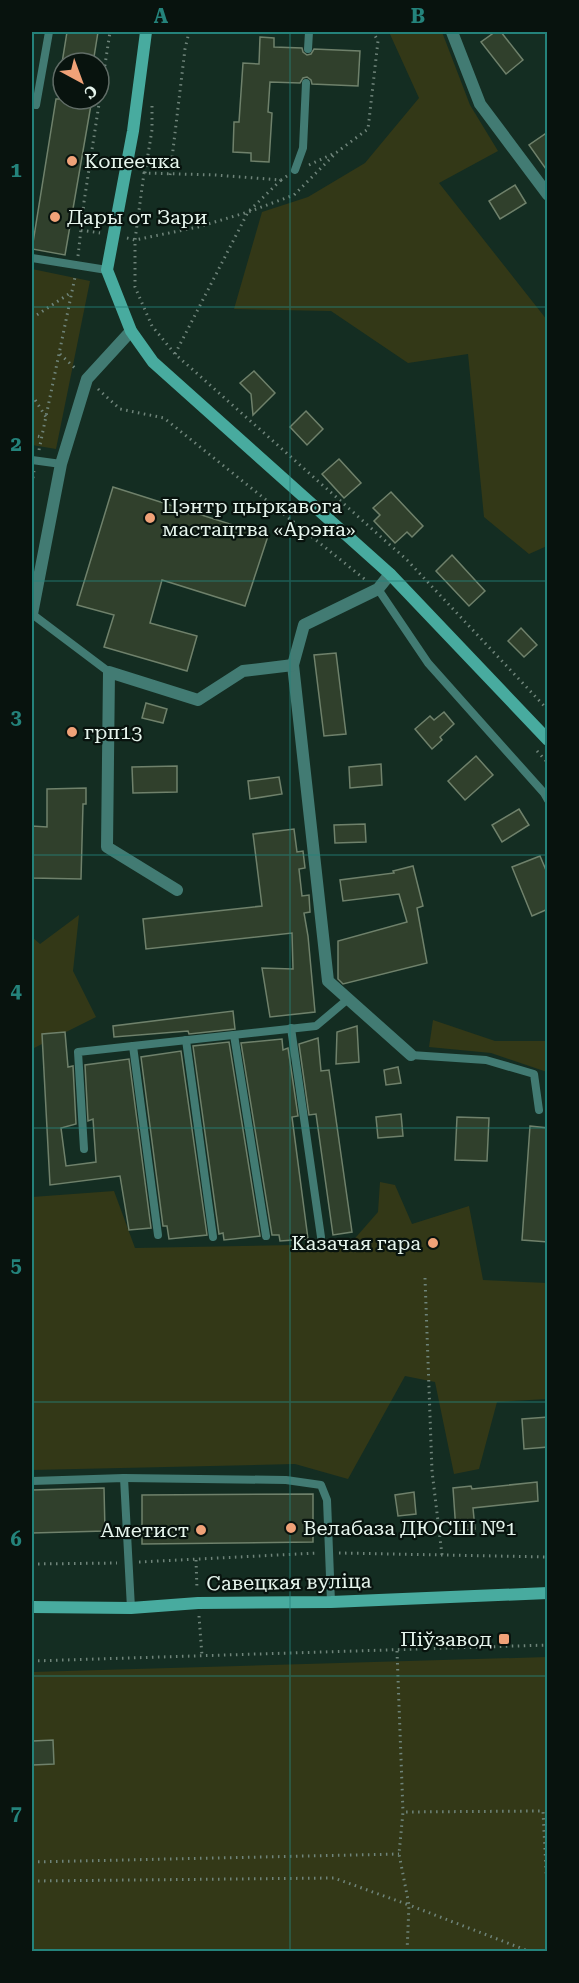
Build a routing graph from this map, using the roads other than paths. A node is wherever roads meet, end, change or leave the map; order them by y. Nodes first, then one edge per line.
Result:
1 (49, 32) edge
2 (146, 32) edge
3 (309, 32) edge
4 (452, 32) edge
5 (308, 49) dead end
6 (306, 84) dead end
7 (32, 104) edge
8 (295, 170) road end
9 (548, 195) edge
10 (32, 258) edge
11 (107, 270) junction
12 (130, 331) junction
13 (34, 460) edge
14 (60, 464) junction
15 (390, 574) junction
16 (378, 589) junction
17 (32, 614) edge
18 (293, 665) junction
19 (109, 672) junction
20 (548, 740) edge
21 (548, 800) edge
22 (177, 890) dead end
23 (348, 999) junction
24 (291, 1028) junction
25 (234, 1035) junction
26 (186, 1040) junction
27 (133, 1046) junction
28 (411, 1055) joint
29 (539, 1110) dead end
30 (84, 1149) dead end
31 (158, 1235) dead end
32 (266, 1236) dead end
33 (213, 1237) dead end
34 (321, 1237) dead end
35 (124, 1478) junction
36 (32, 1481) edge
37 (548, 1593) edge
38 (331, 1602) junction
39 (32, 1607) edge
40 (131, 1608) junction

1 - 7 lane
2 - 11 main road
3 - 5 lane
4 - 9 street
6 - 8 lane
10 - 11 lane
11 - 12 main road
12 - 14 street
12 - 15 main road
13 - 14 lane
14 - 17 street
15 - 16 street
15 - 20 main road
16 - 18 street
16 - 21 lane
17 - 19 lane
18 - 19 street
18 - 23 street
19 - 22 street
23 - 24 lane
23 - 28 street
24 - 25 lane
24 - 34 lane
25 - 26 lane
25 - 32 lane
26 - 27 lane
26 - 33 lane
27 - 30 lane
27 - 31 lane
28 - 29 lane
35 - 36 lane
35 - 38 lane
35 - 40 lane
37 - 38 main road, Савецкая вуліца
38 - 40 main road, Савецкая вуліца
39 - 40 main road, Савецкая вуліца

